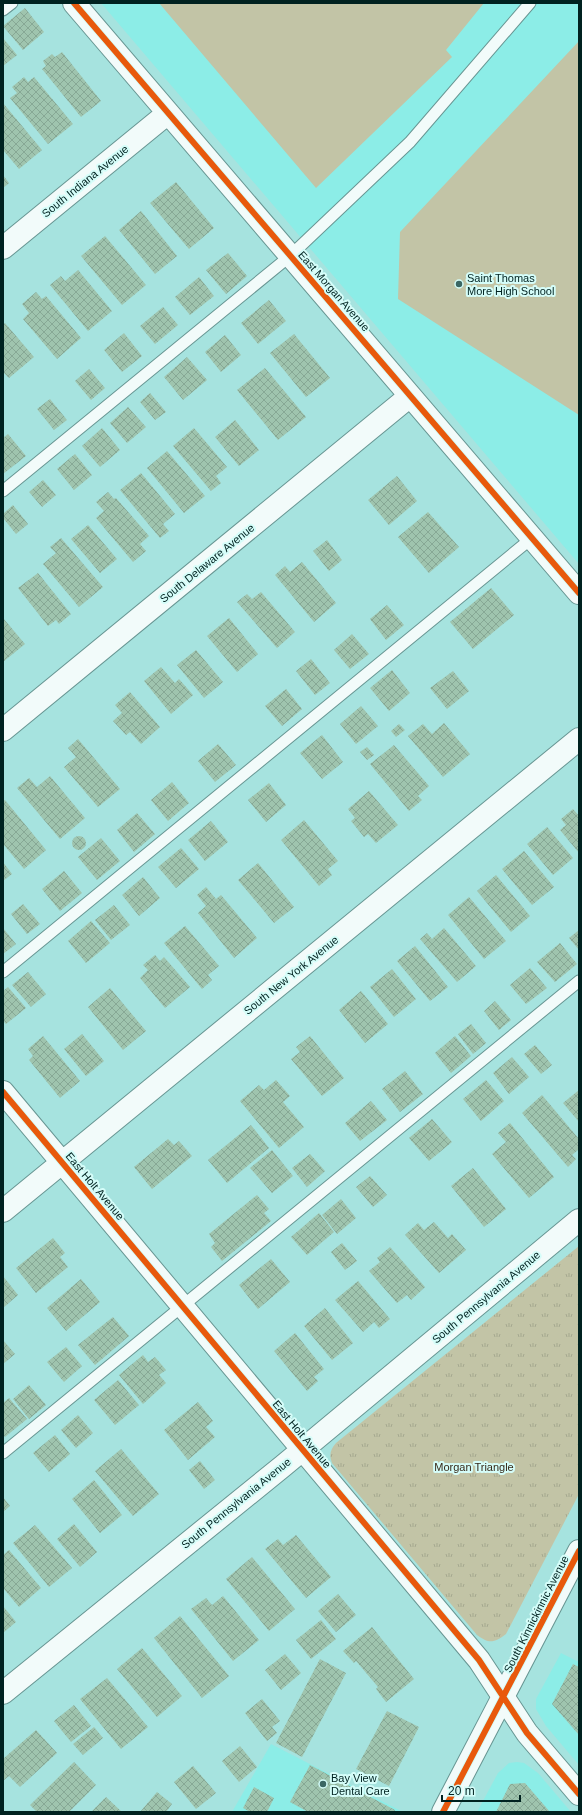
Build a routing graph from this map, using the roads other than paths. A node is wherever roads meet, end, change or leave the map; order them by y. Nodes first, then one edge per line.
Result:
1 (12, 3) edge
2 (74, 3) edge
3 (530, 3) edge
4 (3, 10) edge
5 (168, 113) junction
6 (3, 248) edge
7 (290, 256) junction
8 (410, 396) junction
9 (3, 491) edge
10 (532, 538) junction
11 (579, 593) edge
12 (3, 730) edge
13 (579, 739) edge
14 (3, 972) edge
15 (579, 981) edge
16 (3, 1092) edge
17 (62, 1163) junction
18 (3, 1211) edge
19 (579, 1220) edge
20 (183, 1306) junction
21 (302, 1449) junction
22 (3, 1453) edge
23 (579, 1552) edge
24 (3, 1694) edge
25 (504, 1699) junction
26 (579, 1794) edge
27 (443, 1812) edge

1 - 4 lane
2 - 5 street, East Morgan Avenue
3 - 7 lane
5 - 6 street, South Indiana Avenue
5 - 7 street, East Morgan Avenue
7 - 8 street, East Morgan Avenue
7 - 9 lane
8 - 10 street, East Morgan Avenue
8 - 12 street, South Delaware Avenue
10 - 11 street, East Morgan Avenue
10 - 14 lane
13 - 17 street, South New York Avenue
15 - 20 lane
16 - 17 street, East Holt Avenue
17 - 18 street, South New York Avenue
17 - 20 street, East Holt Avenue
19 - 21 street, South Pennsylvania Avenue
20 - 21 street, East Holt Avenue
20 - 22 lane
21 - 24 street, South Pennsylvania Avenue
21 - 25 street, East Holt Avenue
23 - 25 street, South Kinnickinnic Avenue
25 - 26 street, East Holt Avenue
25 - 27 street, South Kinnickinnic Avenue

